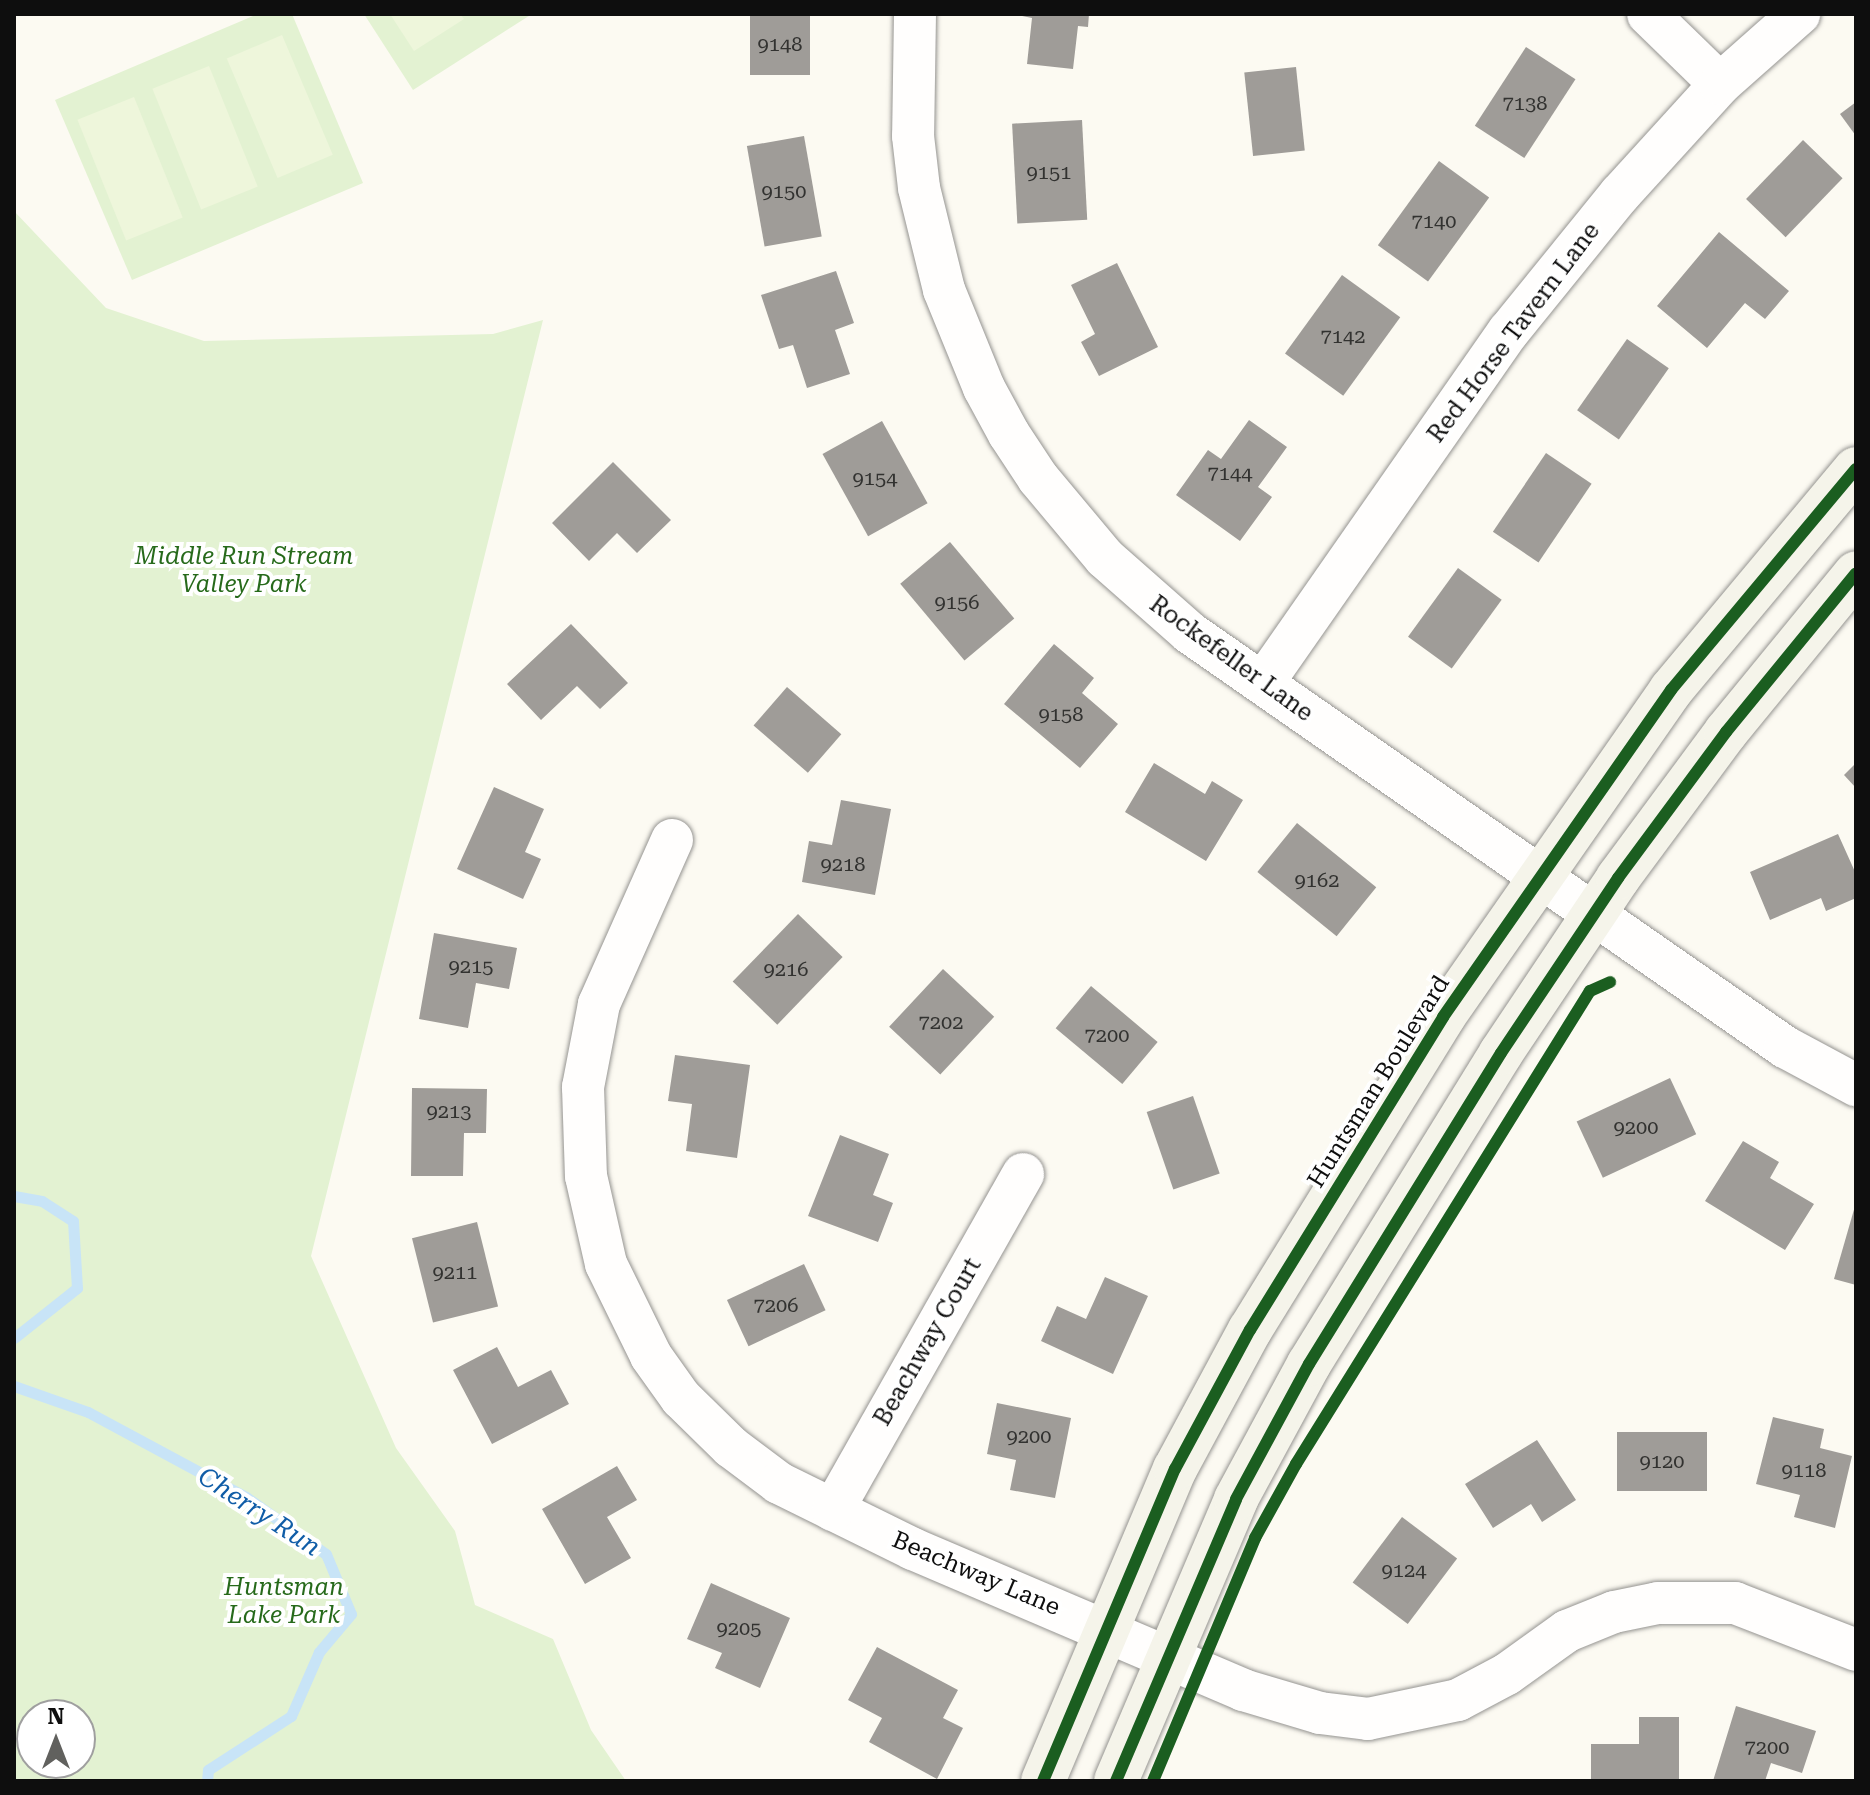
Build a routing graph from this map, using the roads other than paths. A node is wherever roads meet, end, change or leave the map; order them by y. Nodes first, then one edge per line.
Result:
1 (915, 14) edge
2 (1648, 14) edge
3 (1799, 14) edge
4 (1720, 84) junction
5 (1856, 469) edge
6 (1856, 573) edge
7 (1263, 683) junction
8 (672, 840) dead end
9 (1540, 875) junction
10 (1594, 915) junction
11 (1856, 1085) edge
12 (1023, 1174) dead end
13 (833, 1510) junction
14 (1103, 1629) junction
15 (1856, 1650) edge
16 (1167, 1656) junction
17 (1043, 1781) edge
18 (1116, 1781) edge

1 - 7 street, Rockefeller Lane
2 - 4 street
3 - 4 street, Red Horse Tavern Lane
4 - 7 street, Red Horse Tavern Lane
5 - 9 street, Huntsman Boulevard
6 - 10 street
7 - 9 street, Rockefeller Lane
8 - 13 street, Beachway Lane
9 - 10 street, Rockefeller Lane
9 - 14 street, Huntsman Boulevard
10 - 11 street, Rockefeller Lane
10 - 16 street
12 - 13 street, Beachway Court
13 - 14 street, Beachway Lane
14 - 16 street, Beachway Lane
14 - 17 street, Huntsman Boulevard
15 - 16 street, Beachway Lane
16 - 18 street

